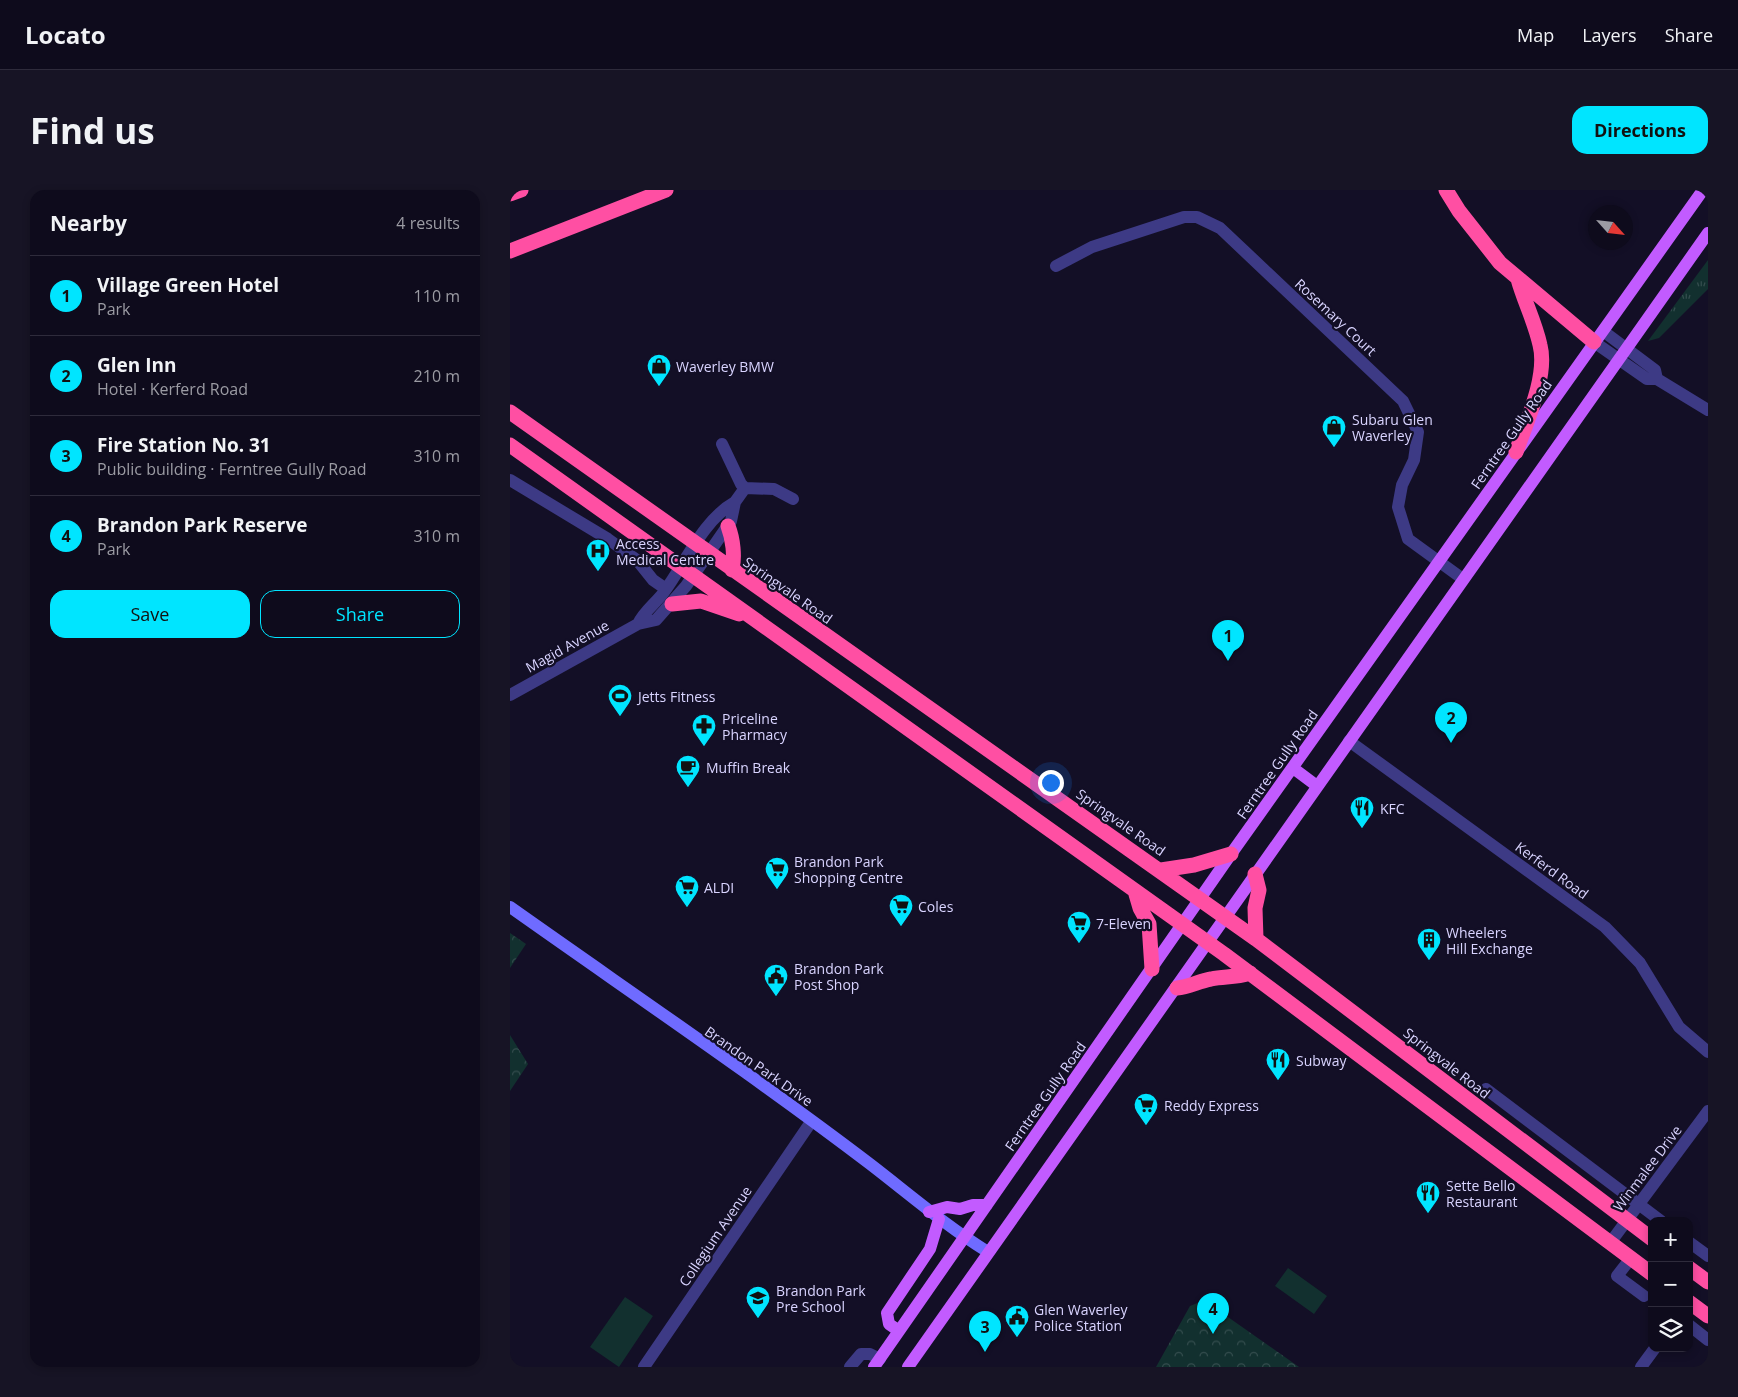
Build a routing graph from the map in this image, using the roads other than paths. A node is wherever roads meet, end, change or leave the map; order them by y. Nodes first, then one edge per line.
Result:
1 (521, 190) edge
2 (666, 190) edge
3 (1446, 190) edge
4 (1703, 190) edge
5 (510, 194) edge
6 (1708, 233) edge
7 (510, 251) edge
8 (1056, 266) dead end
9 (1518, 279) junction
10 (1598, 336) junction
11 (1623, 354) junction
12 (1708, 410) edge
13 (510, 412) edge
14 (722, 444) dead end
15 (510, 445) edge
16 (1516, 452) junction
17 (510, 480) edge
18 (745, 488) junction
19 (793, 499) dead end
20 (735, 502) junction
21 (620, 523) junction
22 (728, 526) junction
23 (608, 539) junction
24 (696, 545) junction
25 (709, 554) junction
26 (1438, 563) junction
27 (682, 566) junction
28 (732, 570) junction
29 (694, 575) junction
30 (1463, 579) junction
31 (666, 589) junction
32 (672, 604) junction
33 (757, 621) junction
34 (638, 624) junction
35 (510, 695) edge
36 (916, 700) junction
37 (902, 723) junction
38 (1349, 740) junction
39 (1293, 768) junction
40 (1318, 786) junction
41 (1232, 854) junction
42 (1161, 870) junction
43 (1255, 874) junction
44 (1135, 891) junction
45 (1201, 899) junction
46 (510, 907) edge
47 (1225, 917) junction
48 (1183, 925) junction
49 (1256, 939) junction
50 (1208, 943) junction
51 (1152, 969) junction
52 (1250, 973) junction
53 (1177, 988) junction
54 (1708, 1052) edge
55 (1486, 1088) dead end
56 (1708, 1112) edge
57 (812, 1122) junction
58 (1639, 1203) junction
59 (987, 1205) junction
60 (934, 1215) junction
61 (1656, 1217) edge
62 (1626, 1220) junction
63 (1648, 1236) edge
64 (964, 1238) junction
65 (1610, 1243) junction
66 (1693, 1245) edge
67 (988, 1252) junction
68 (1708, 1256) edge
69 (1631, 1258) junction
70 (1648, 1271) edge
71 (1693, 1271) edge
72 (1708, 1282) edge
73 (1644, 1296) dead end
74 (1693, 1305) edge
75 (1708, 1316) edge
76 (1693, 1328) edge
77 (899, 1331) junction
78 (1708, 1340) edge
79 (1652, 1352) edge
80 (877, 1363) edge
81 (644, 1367) edge
82 (850, 1367) edge
83 (908, 1367) edge
84 (1641, 1367) edge

1 - 5 highway
2 - 7 highway
3 - 9 highway
4 - 10 main road, Ferntree Gully Road
6 - 11 main road
8 - 26 street, Rosemary Court
9 - 10 highway
9 - 16 highway
10 - 11 street
10 - 16 main road, Ferntree Gully Road
11 - 12 street
11 - 30 main road
13 - 24 highway, Springvale Road
14 - 18 street
15 - 21 highway
16 - 26 main road, Ferntree Gully Road
17 - 23 street
18 - 19 street
18 - 20 street
20 - 22 street, Magid Avenue
20 - 24 street, Magid Avenue
21 - 23 street
21 - 27 highway
22 - 25 street, Magid Avenue
22 - 28 highway
23 - 31 street
24 - 25 highway, Springvale Road
24 - 27 street, Magid Avenue
25 - 28 highway, Springvale Road
25 - 29 street, Magid Avenue
26 - 30 street, Rosemary Court
26 - 39 main road, Ferntree Gully Road
27 - 29 highway
27 - 31 street, Magid Avenue
28 - 36 highway, Springvale Road
29 - 32 street, Magid Avenue
29 - 33 highway
30 - 38 main road
31 - 34 street, Magid Avenue
32 - 33 highway
32 - 34 street, Magid Avenue
33 - 37 highway
34 - 35 street, Magid Avenue
36 - 37 highway
36 - 42 highway, Springvale Road
37 - 44 highway
38 - 40 main road
38 - 54 street, Kerferd Road
39 - 40 main road
39 - 41 main road, Ferntree Gully Road
40 - 43 main road
41 - 42 highway
41 - 45 main road, Ferntree Gully Road
42 - 45 highway, Springvale Road
43 - 47 main road
43 - 49 highway
44 - 48 highway
44 - 51 highway
45 - 47 highway, Springvale Road
45 - 48 main road, Ferntree Gully Road
46 - 57 street, Brandon Park Drive
47 - 49 highway, Springvale Road
47 - 50 main road
48 - 50 highway
48 - 51 main road, Ferntree Gully Road
49 - 62 highway, Springvale Road
50 - 52 highway
50 - 53 main road
51 - 59 main road, Ferntree Gully Road
52 - 53 highway
52 - 65 highway
53 - 67 main road
55 - 58 street, Springvale Road
56 - 58 street, Winmalee Drive
57 - 60 street, Brandon Park Drive
57 - 81 street, Collegium Avenue
58 - 61 street, Springvale Road
58 - 62 street, Winmalee Drive
59 - 60 main road
59 - 64 main road, Ferntree Gully Road
60 - 64 street, Brandon Park Drive
60 - 77 main road
62 - 63 highway, Springvale Road
62 - 65 street, Winmalee Drive
64 - 67 street, Brandon Park Drive
64 - 77 main road, Ferntree Gully Road
65 - 69 highway
66 - 68 street
67 - 83 main road
69 - 70 highway
69 - 73 street
71 - 72 highway
74 - 75 highway
76 - 78 street
77 - 80 main road, Ferntree Gully Road
79 - 84 street
80 - 82 street, Ferntree Gully Road

